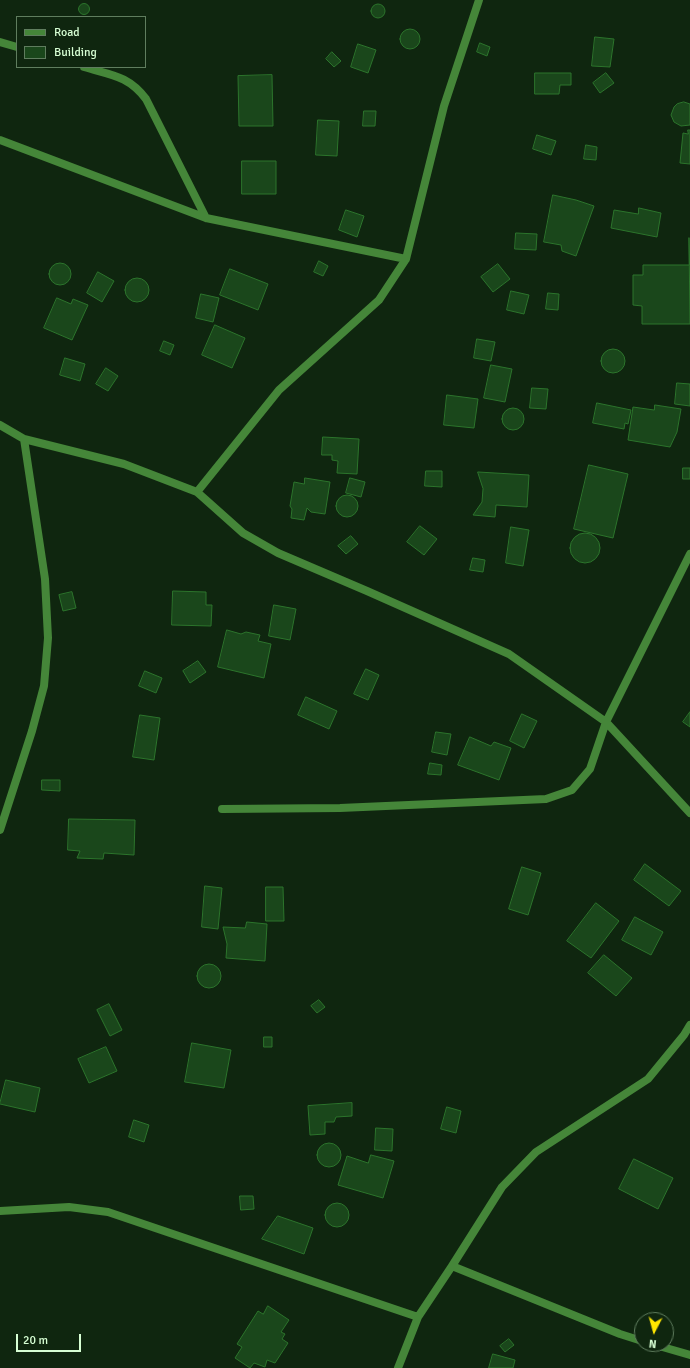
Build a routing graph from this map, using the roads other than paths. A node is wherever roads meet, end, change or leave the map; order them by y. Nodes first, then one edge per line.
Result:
1 (479, 0) edge
2 (0, 42) edge
3 (16, 47) edge
4 (87, 68) edge
5 (0, 140) edge
6 (206, 218) junction
7 (406, 259) junction
8 (0, 425) edge
9 (24, 439) junction
10 (197, 492) junction
11 (690, 554) edge
12 (606, 722) junction
13 (222, 809) dead end
14 (690, 813) edge
15 (0, 830) edge
16 (690, 1026) edge
17 (0, 1211) edge
18 (452, 1266) junction
19 (418, 1317) junction
20 (634, 1338) edge
21 (674, 1351) edge
22 (690, 1356) edge
23 (398, 1368) edge

1 - 7 street
2 - 3 street
4 - 6 street
5 - 6 street
6 - 7 street
7 - 10 street
8 - 9 street
9 - 10 street
9 - 15 street
10 - 12 street
11 - 12 street
12 - 13 street
12 - 14 street
16 - 18 street
17 - 19 street
18 - 19 street
18 - 20 street
19 - 23 street
21 - 22 street

